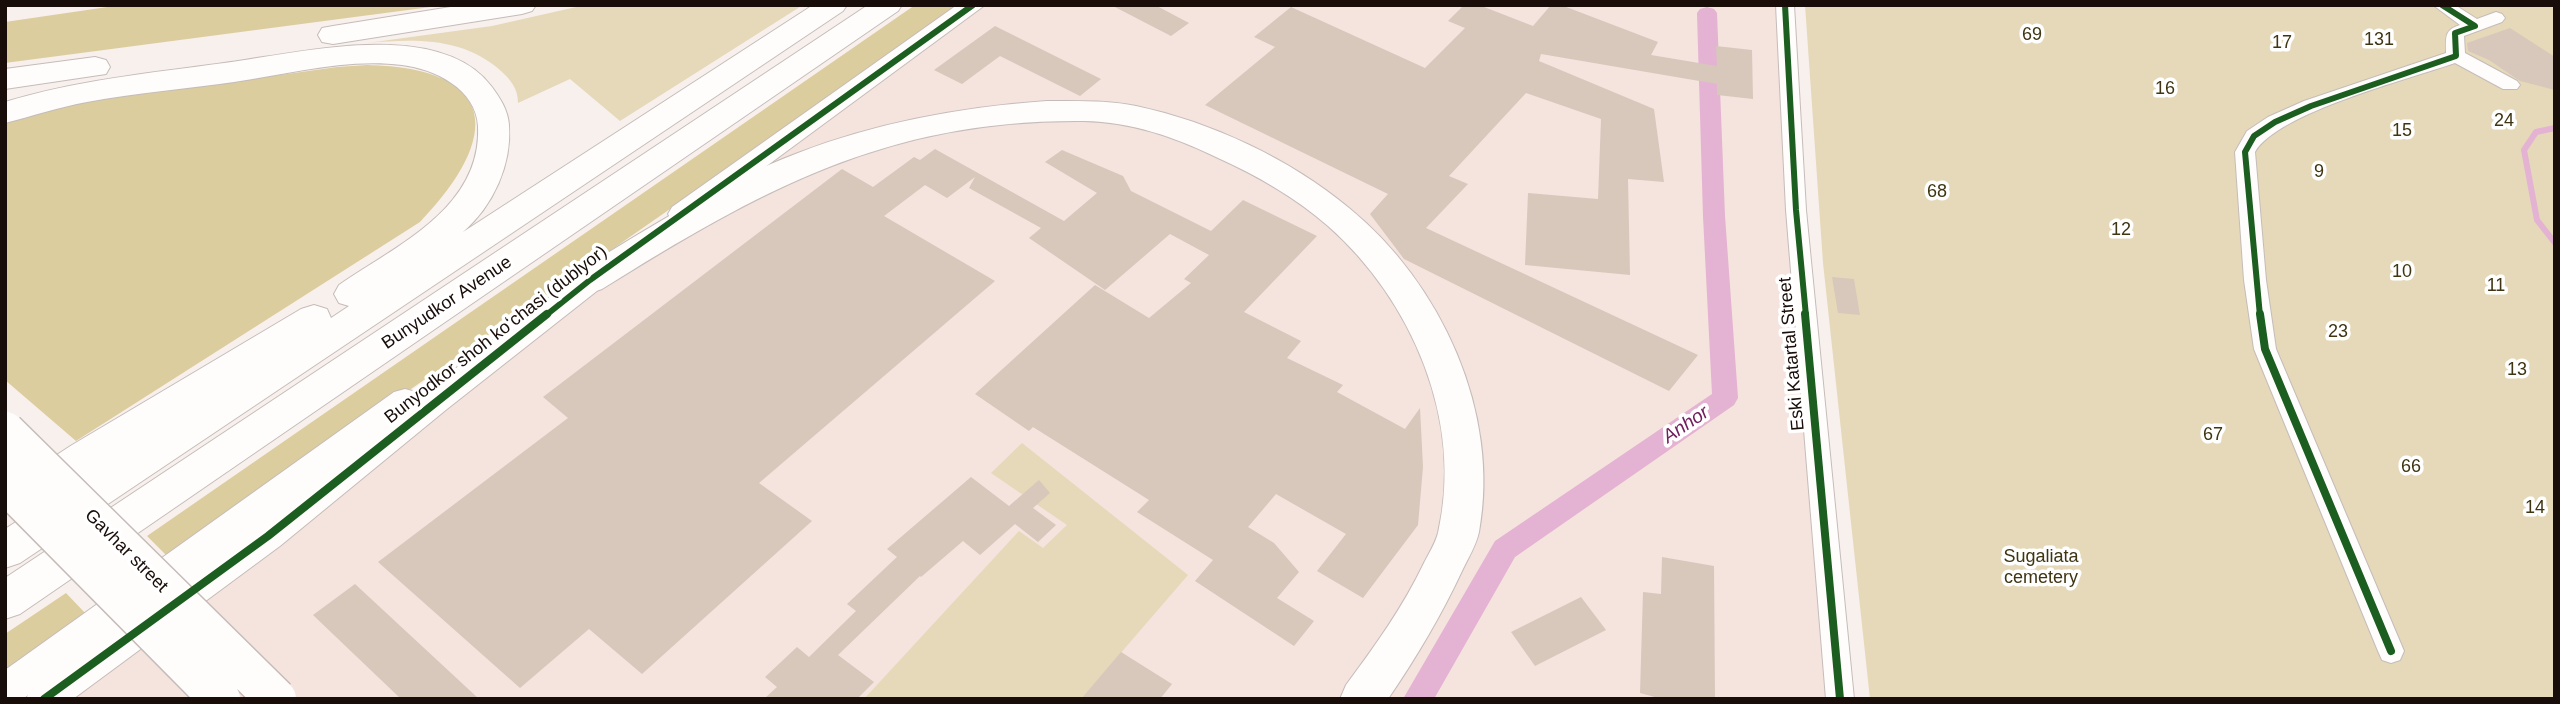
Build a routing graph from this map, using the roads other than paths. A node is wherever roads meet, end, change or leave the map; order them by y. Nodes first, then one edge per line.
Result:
1 (522, 5) edge
2 (833, 5) edge
3 (888, 5) edge
4 (974, 5) edge
5 (1785, 5) edge
6 (2442, 5) edge
7 (2496, 18) dead end
8 (2476, 26) junction
9 (2456, 56) junction
10 (5, 79) edge
11 (2510, 85) dead end
12 (5, 113) edge
13 (572, 177) junction
14 (590, 280) junction
15 (327, 311) junction
16 (5, 432) edge
17 (5, 482) edge
18 (5, 509) edge
19 (5, 551) edge
20 (5, 601) edge
21 (2391, 651) dead end
22 (5, 691) edge
23 (44, 699) edge
24 (220, 699) edge
25 (276, 699) edge
26 (1362, 699) edge
27 (1840, 699) edge

1 - 10 main road
2 - 13 main road, Bunyudkor Avenue
3 - 20 main road, Bunyudkor Avenue
4 - 14 street, Bunyodkor shoh koʻchasi (dublyor)
5 - 27 street, Eski Katartal Street
6 - 8 street
7 - 8 street
8 - 9 street
9 - 11 street
9 - 21 street
12 - 15 main road
13 - 15 main road
13 - 19 main road, Bunyudkor Avenue
14 - 22 street, Bunyodkor shoh koʻchasi (dublyor)
14 - 23 street, Bunyodkor shoh koʻchasi (dublyor)
14 - 26 main road
15 - 18 main road
16 - 25 main road, Gavhar street, bridge
17 - 24 main road, Gavhar street, bridge

